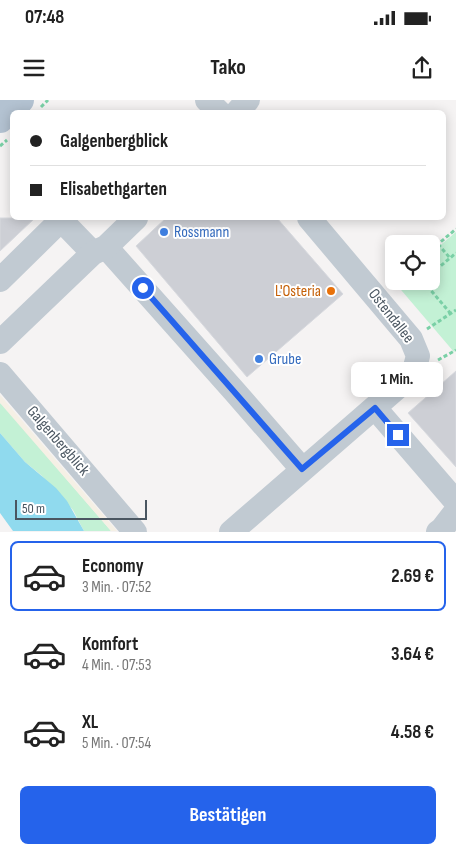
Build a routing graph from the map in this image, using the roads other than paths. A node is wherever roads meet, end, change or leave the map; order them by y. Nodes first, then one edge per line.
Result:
1 (20, 100) edge
2 (207, 100) edge
3 (248, 100) edge
4 (217, 110) edge
5 (239, 110) edge
6 (0, 119) edge
7 (134, 220) edge
8 (311, 220) edge
9 (99, 250) junction
10 (0, 280) edge
11 (0, 342) edge
12 (0, 374) edge
13 (375, 408) junction
14 (302, 469) junction
15 (456, 502) edge
16 (456, 511) edge
17 (135, 532) edge
18 (231, 532) edge
19 (438, 532) edge

1 - 6 main road
2 - 4 street
3 - 5 street
7 - 9 street
8 - 13 street, Ostendallee
9 - 10 street
9 - 11 street
9 - 14 street
12 - 17 street, Galgenbergblick
13 - 14 street, Ostendallee
13 - 15 street
14 - 18 street, Ostendallee
16 - 19 street

